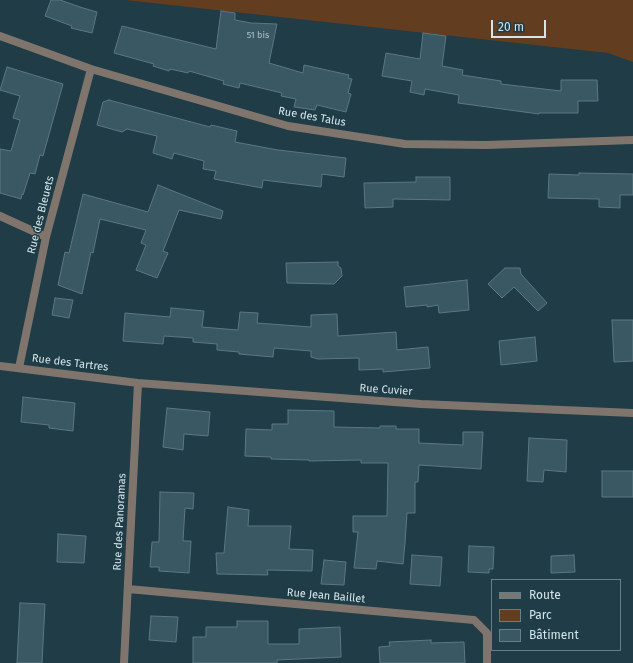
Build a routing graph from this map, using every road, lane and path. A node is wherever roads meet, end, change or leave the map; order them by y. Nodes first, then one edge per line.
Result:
1 (0, 36) edge
2 (91, 69) junction
3 (633, 140) edge
4 (0, 216) edge
5 (46, 237) junction
6 (0, 366) edge
7 (19, 368) junction
8 (138, 383) junction
9 (633, 413) edge
10 (128, 590) junction
11 (124, 663) edge
12 (487, 663) edge

1 - 2 street, Rue des Talus
2 - 3 street, Rue des Talus
2 - 5 street, Rue des Bleuets
4 - 5 street
5 - 7 street, Rue des Bleuets
6 - 7 street, Rue des Tartres
7 - 8 street, Rue des Tartres
8 - 9 street, Rue Cuvier
8 - 10 street, Rue des Panoramas
10 - 11 street, Rue des Panoramas
10 - 12 street, Rue Jean Baillet

